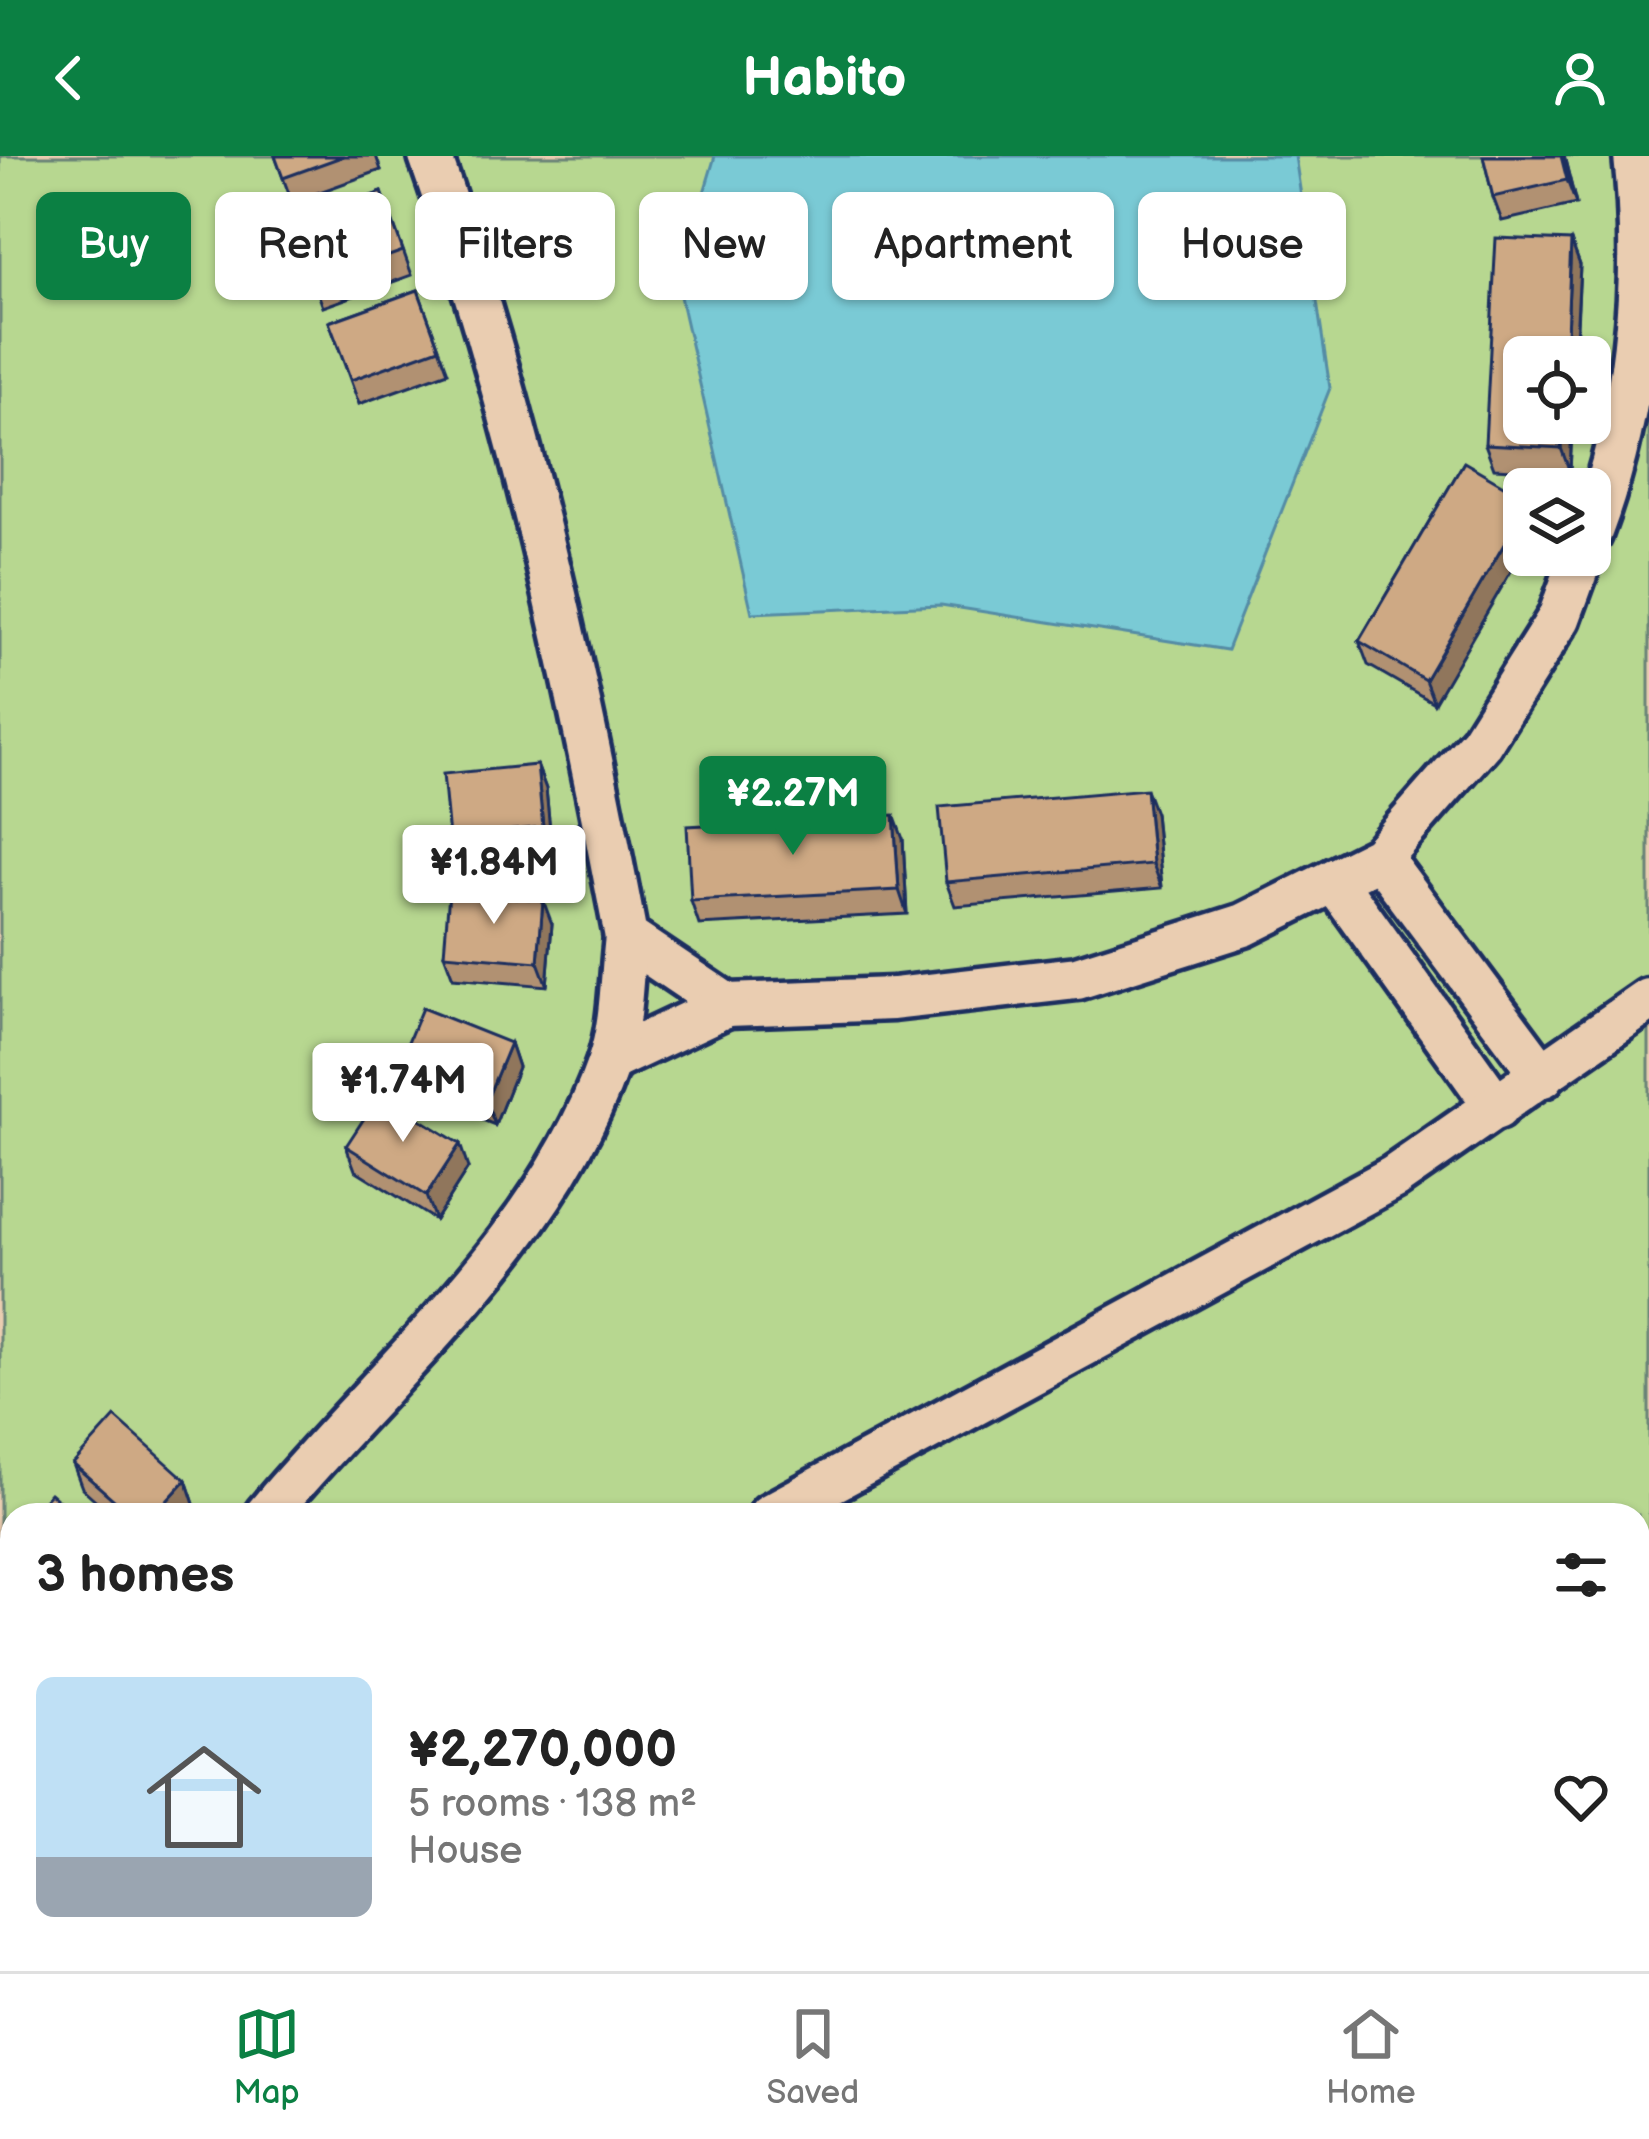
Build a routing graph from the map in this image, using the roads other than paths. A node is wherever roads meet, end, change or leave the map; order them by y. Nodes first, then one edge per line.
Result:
1 (430, 156) edge
2 (1635, 156) edge
3 (1611, 479) edge
4 (1574, 576) edge
5 (1380, 857) junction
6 (1334, 880) junction
7 (626, 937) junction
8 (1649, 1000) edge
9 (727, 1005) junction
10 (610, 1060) junction
11 (1543, 1076) junction
12 (1496, 1108) junction
13 (277, 1503) edge
14 (792, 1503) edge

1 - 7 street
2 - 3 street
4 - 5 street
5 - 6 street
5 - 11 street
6 - 9 street
6 - 12 street
7 - 9 street
7 - 10 street
8 - 11 street
9 - 10 street
10 - 13 street
11 - 12 street
12 - 14 street

